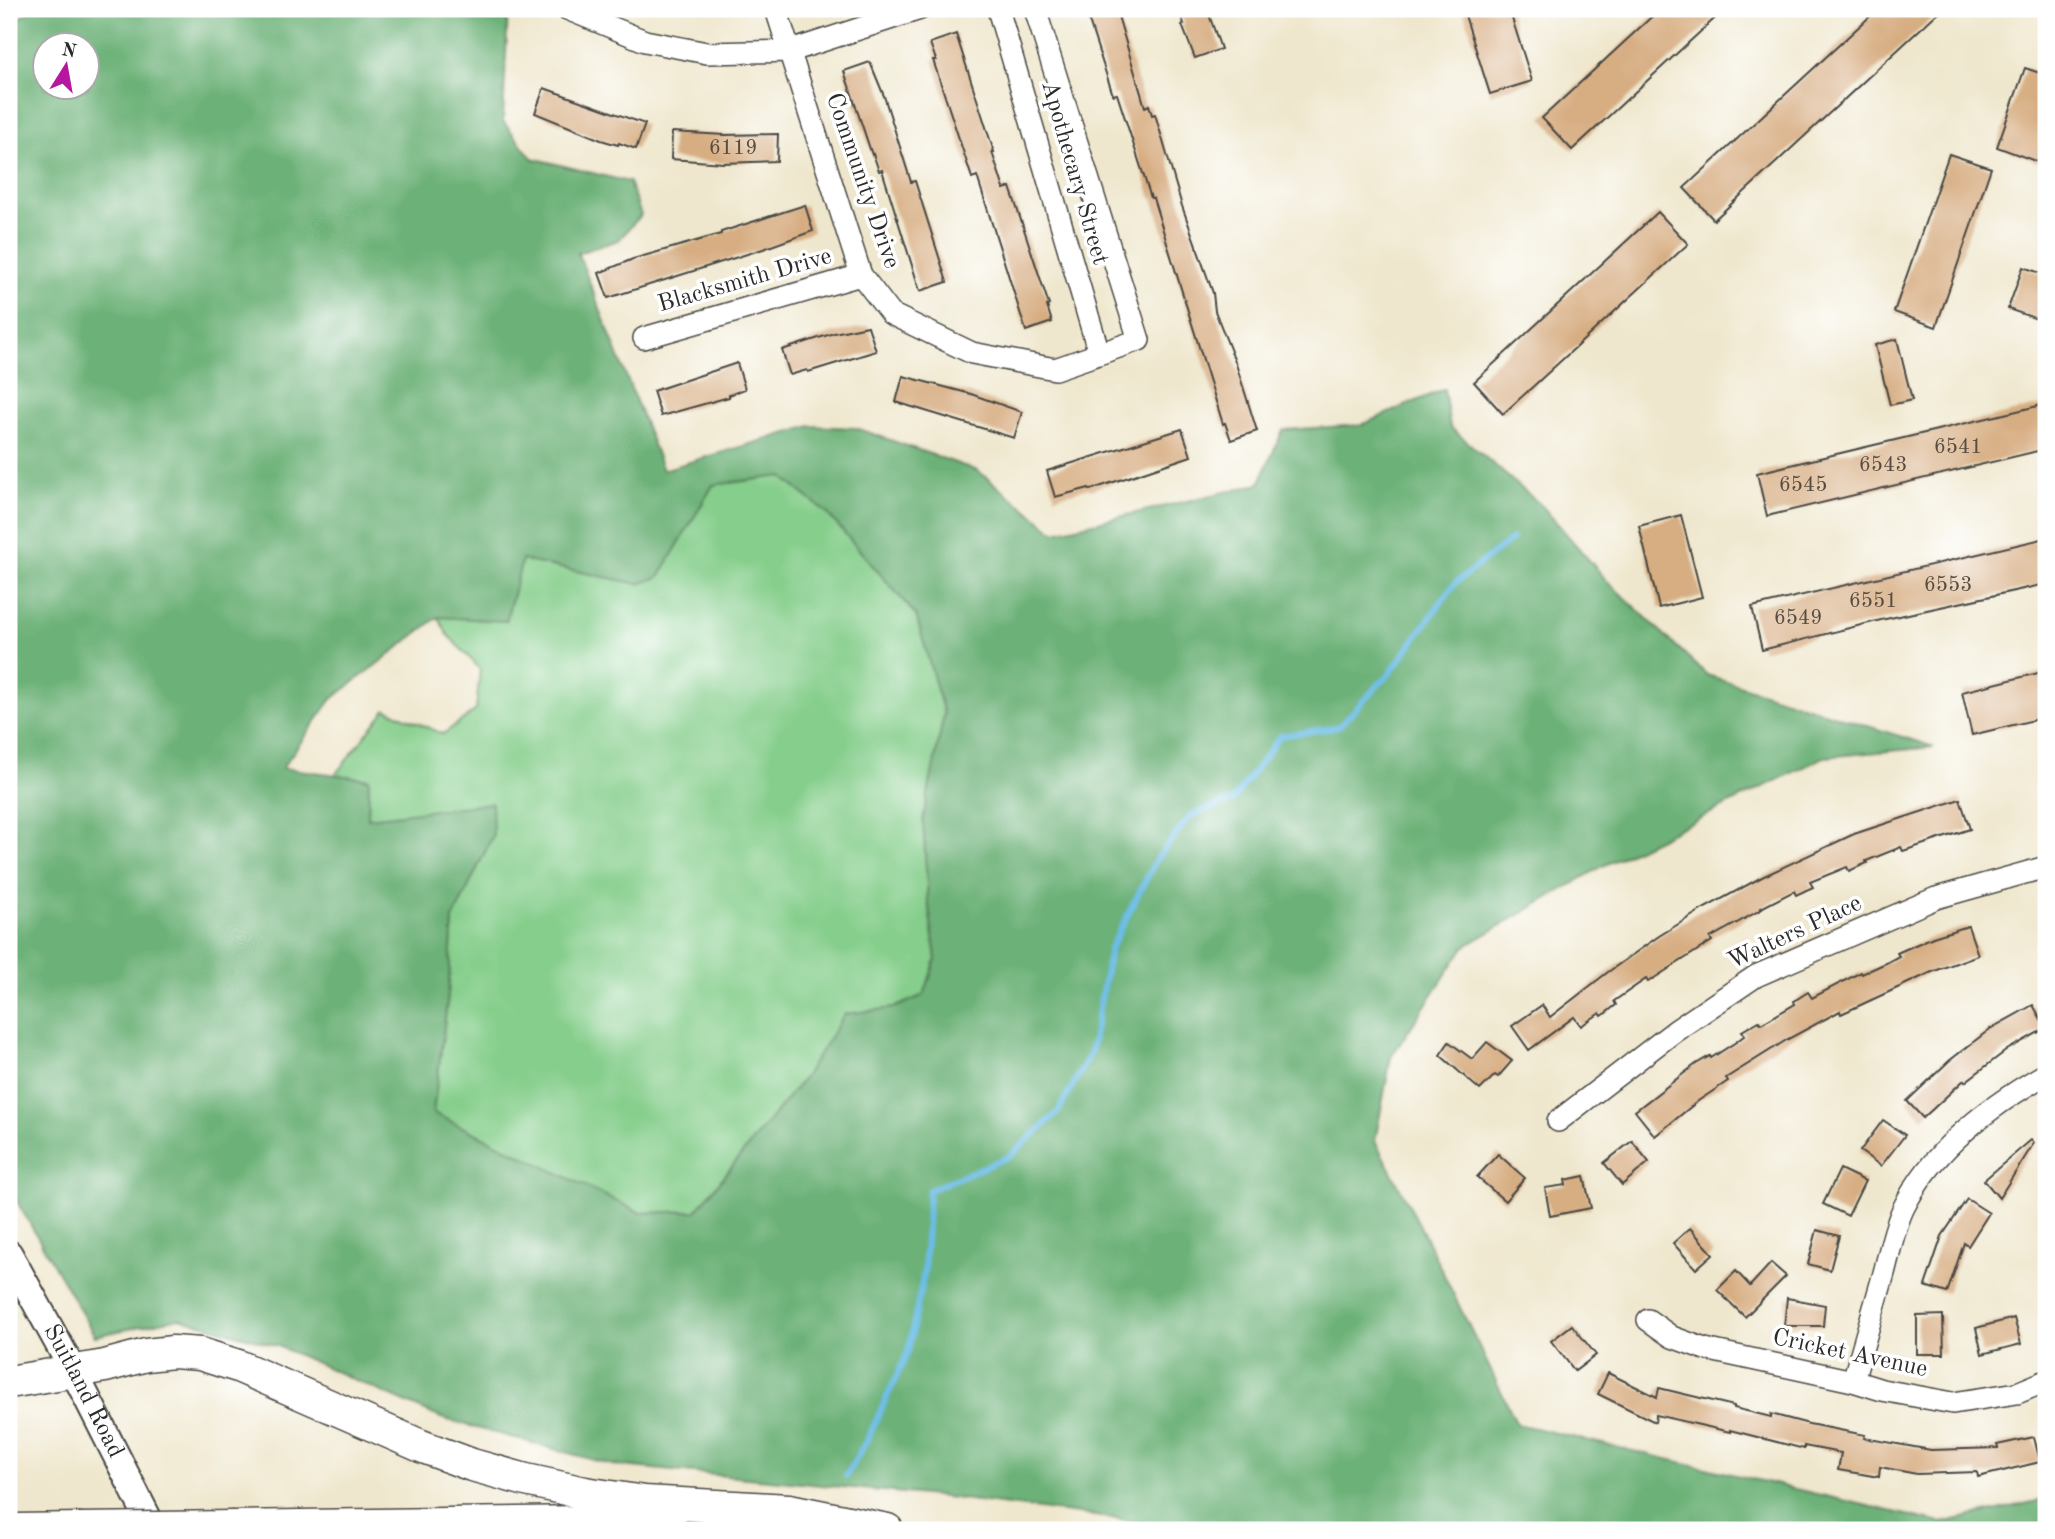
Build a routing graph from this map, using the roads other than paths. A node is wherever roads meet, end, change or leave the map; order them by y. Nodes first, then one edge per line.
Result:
1 (567, 9) edge
2 (776, 9) edge
3 (920, 9) edge
4 (998, 9) edge
5 (1035, 9) edge
6 (791, 51) junction
7 (861, 275) junction
8 (644, 338) dead end
9 (1139, 340) joint
10 (1099, 353) junction
11 (2046, 867) edge
12 (2046, 1074) edge
13 (1558, 1121) dead end
14 (9, 1254) edge
15 (1648, 1320) dead end
16 (74, 1372) junction
17 (1853, 1381) junction
18 (2046, 1381) edge
19 (9, 1382) edge
20 (16, 1530) edge
21 (80, 1530) edge
22 (154, 1530) edge
23 (862, 1530) edge
24 (887, 1530) edge

1 - 6 street
2 - 6 street, Community Drive
3 - 6 street
4 - 10 street, Apothecary Street
5 - 9 street, Apothecary Street
6 - 7 street, Community Drive
7 - 8 street, Blacksmith Drive
7 - 10 street, Community Drive
9 - 10 street, Community Drive
11 - 13 street, Walters Place
12 - 17 street
14 - 16 main road, Suitland Road
15 - 17 street, Cricket Avenue
16 - 19 highway
16 - 22 main road, Suitland Road
16 - 24 highway
17 - 18 street, Cricket Avenue
20 - 21 highway
21 - 23 highway, bridge

